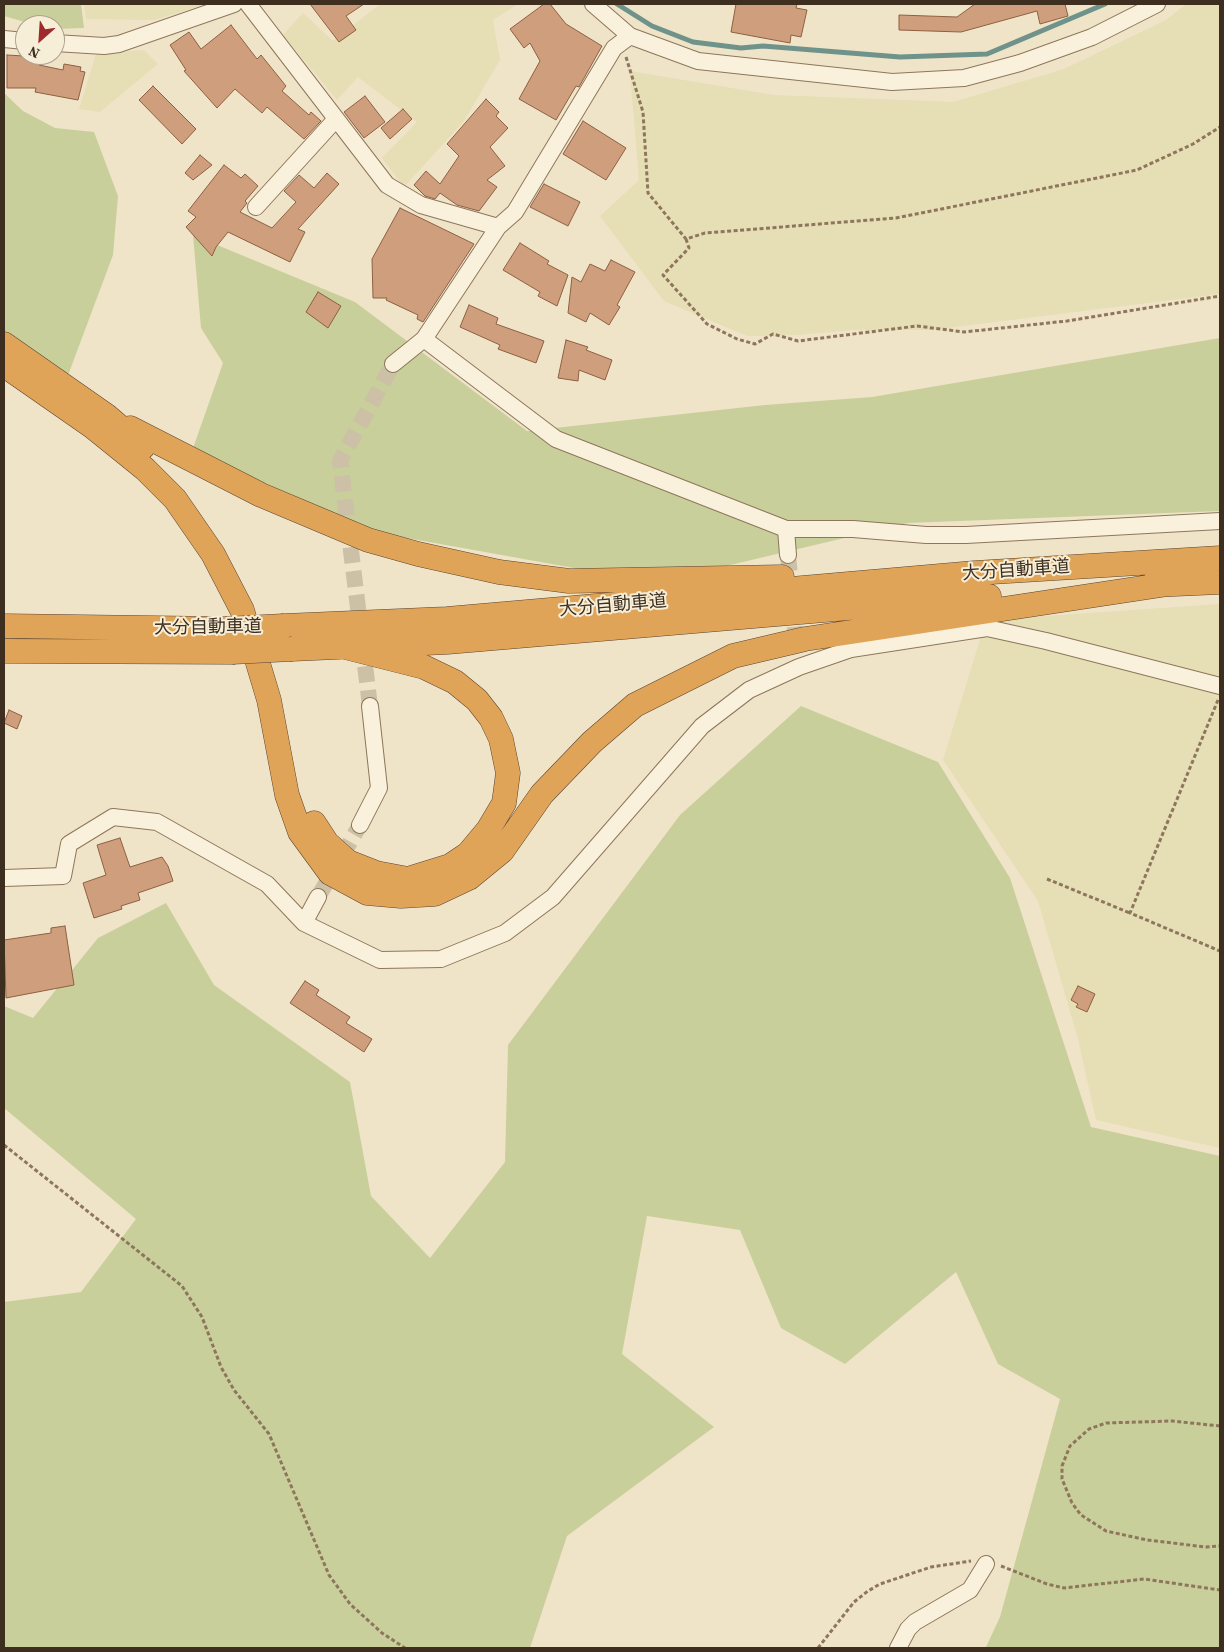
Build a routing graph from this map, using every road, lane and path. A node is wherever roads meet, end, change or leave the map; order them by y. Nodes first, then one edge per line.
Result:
1 (234, 4) edge
2 (248, 4) edge
3 (593, 4) edge
4 (1157, 4) edge
5 (626, 40) junction
6 (65, 44) edge
7 (336, 119) junction
8 (1220, 127) edge
9 (256, 207) dead end
10 (498, 228) junction
11 (686, 239) junction
12 (1220, 296) edge
13 (424, 339) junction
14 (4, 344) edge
15 (393, 364) tunnel mouth
16 (4, 365) edge
17 (106, 416) junction
18 (1220, 521) edge
19 (786, 529) junction
20 (788, 555) tunnel mouth
21 (1220, 558) edge
22 (975, 573) junction
23 (1220, 582) edge
24 (1168, 584) junction
25 (4, 626) edge
26 (340, 646) junction
27 (4, 650) edge
28 (1220, 686) edge
29 (1220, 695) edge
30 (370, 706) tunnel mouth
31 (360, 825) tunnel mouth
32 (4, 878) edge
33 (1047, 879) dead end
34 (318, 897) tunnel mouth
35 (1130, 913) junction
36 (304, 923) junction
37 (1220, 951) edge
38 (4, 1145) edge
39 (1220, 1426) edge
40 (1220, 1546) edge
41 (986, 1564) junction
42 (1220, 1590) edge
43 (405, 1648) edge
44 (818, 1648) edge
45 (898, 1648) edge

1 - 6 street
2 - 7 street
3 - 5 street
4 - 5 street
5 - 10 street
5 - 11 path
7 - 9 street
7 - 10 street
8 - 11 path
10 - 13 street
11 - 12 path
13 - 15 street
13 - 19 street
14 - 17 highway
16 - 24 highway
17 - 22 highway
17 - 26 highway
18 - 19 street
19 - 20 street
21 - 22 highway, 大分自動車道
22 - 25 highway, 大分自動車道, bridge
23 - 24 highway, 大分自動車道
24 - 26 highway, 大分自動車道
26 - 27 highway, 大分自動車道, bridge
28 - 36 street
29 - 35 path
30 - 31 street
32 - 36 street
33 - 35 path
34 - 36 street
35 - 37 path
38 - 43 path
39 - 40 path
41 - 42 path
41 - 44 path
41 - 45 street

